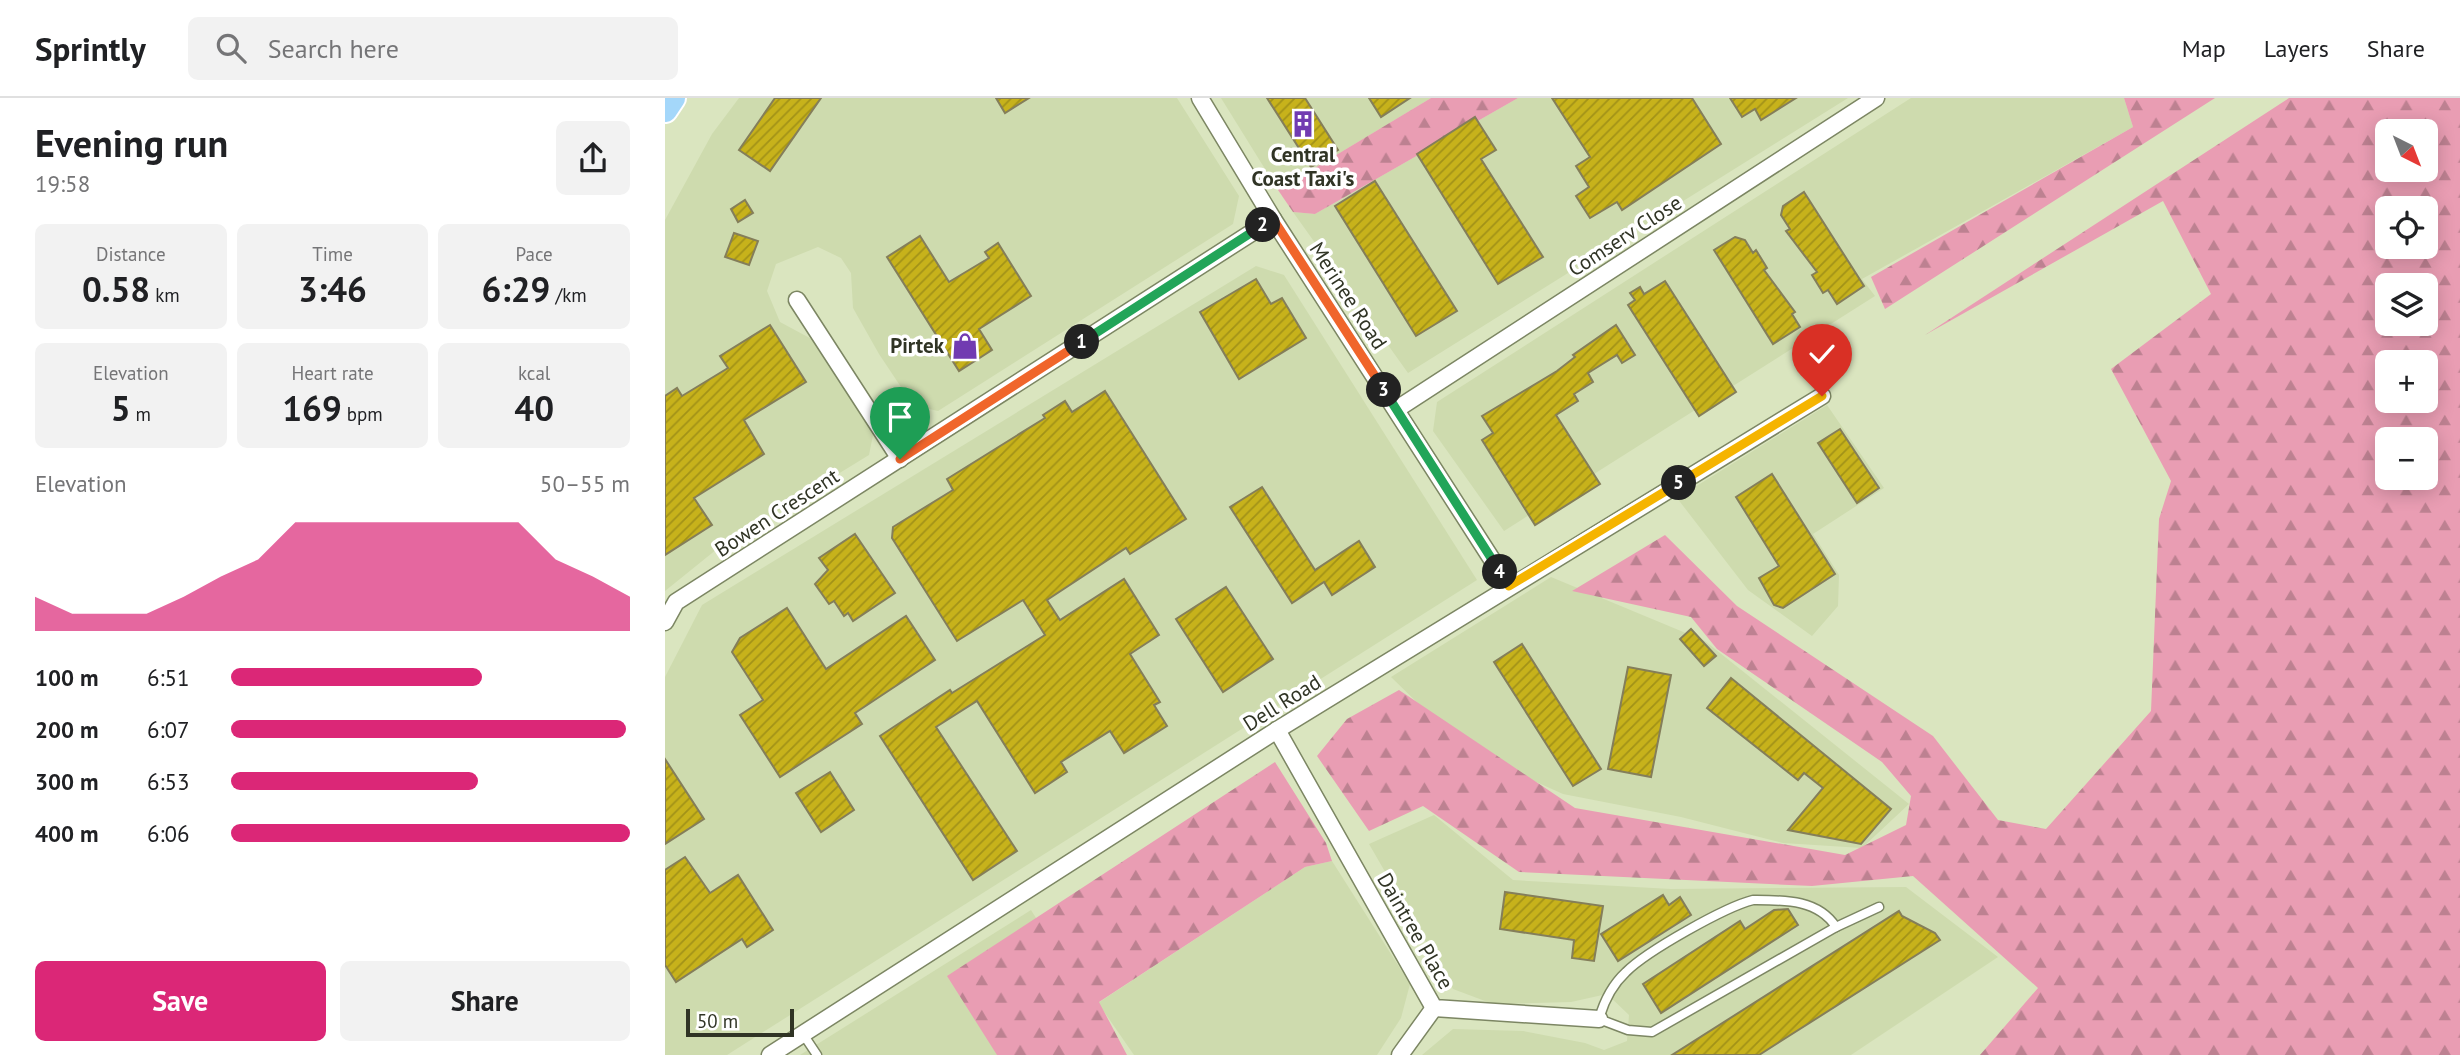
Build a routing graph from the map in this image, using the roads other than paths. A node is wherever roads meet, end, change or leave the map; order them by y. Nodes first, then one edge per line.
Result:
1 (673, 98) edge
2 (1200, 98) edge
3 (1875, 98) edge
4 (665, 110) edge
5 (1273, 219) junction
6 (797, 300) dead end
7 (1822, 396) dead end
8 (1397, 409) junction
9 (900, 459) junction
10 (1509, 586) junction
11 (665, 622) edge
12 (1277, 730) junction
13 (1879, 907) dead end
14 (1836, 927) junction
15 (1434, 1007) junction
16 (1599, 1019) junction
17 (803, 1034) junction
18 (770, 1055) edge
19 (817, 1055) edge
20 (1400, 1055) edge

1 - 4 main road
2 - 5 street, Merinee Road
3 - 8 street, Comserv Close
5 - 8 street, Merinee Road
5 - 9 street, Bowen Crescent
6 - 9 street
7 - 10 street, Dell Road
8 - 10 street, Merinee Road
9 - 11 street, Bowen Crescent
10 - 12 street, Dell Road
12 - 15 street, Daintree Place
12 - 17 street, Dell Road
13 - 14 lane
14 - 16 lane
14 - 16 lane
15 - 16 street, Daintree Place
15 - 20 street
17 - 18 street, Dell Road
17 - 19 lane

